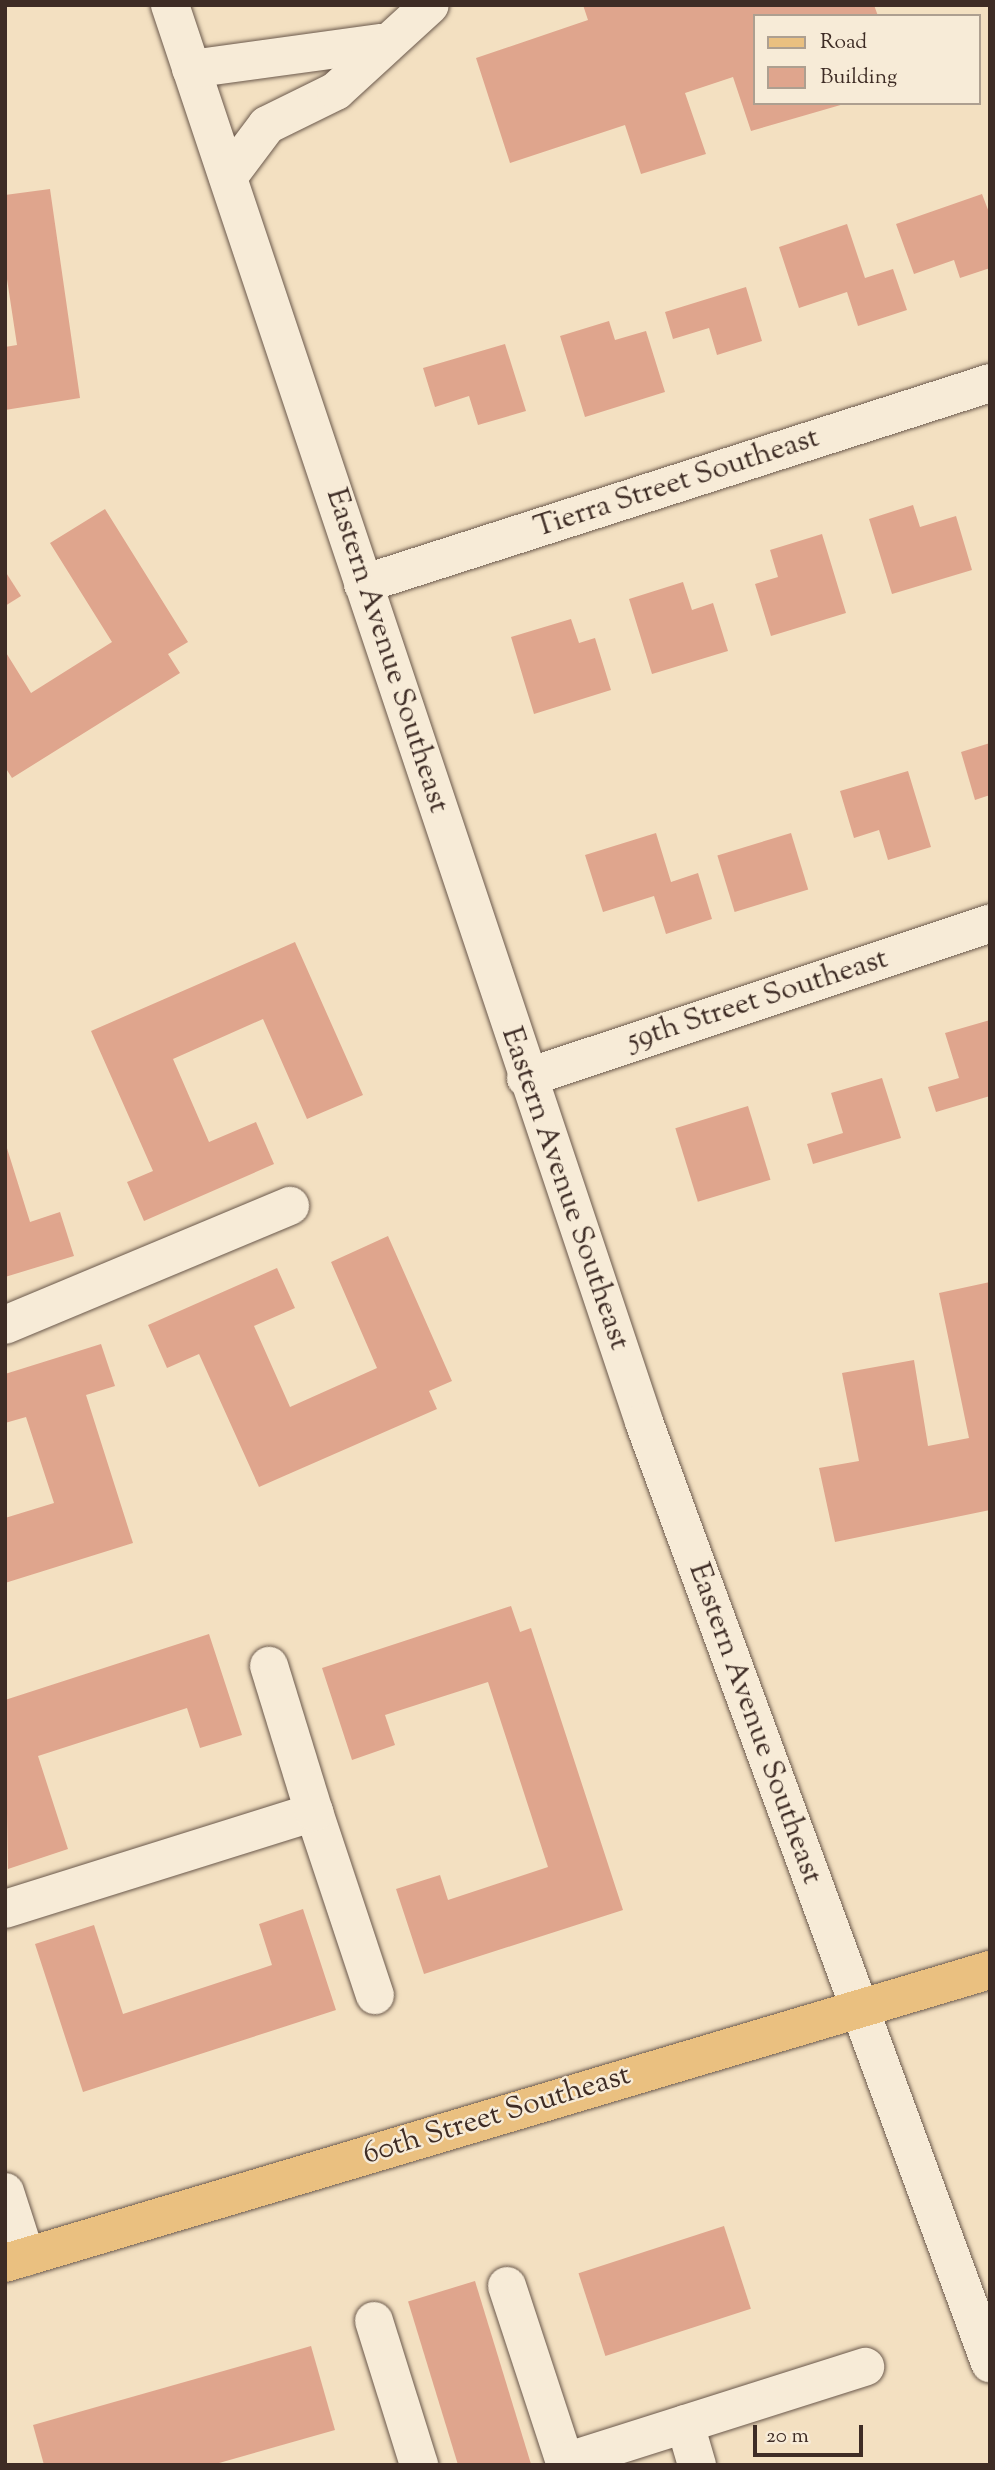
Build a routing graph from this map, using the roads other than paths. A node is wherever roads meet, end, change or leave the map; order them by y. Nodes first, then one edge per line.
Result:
1 (170, 5) edge
2 (430, 5) edge
3 (382, 43) junction
4 (191, 69) junction
5 (228, 177) junction
6 (990, 383) edge
7 (363, 583) junction
8 (990, 924) edge
9 (526, 1078) junction
10 (290, 1206) dead end
11 (5, 1325) edge
12 (269, 1666) dead end
13 (314, 1812) junction
14 (5, 1909) edge
15 (990, 1970) edge
16 (375, 1995) dead end
17 (858, 2009) junction
18 (5, 2192) edge
19 (16, 2260) edge
20 (507, 2286) dead end
21 (374, 2321) dead end
22 (990, 2363) edge
23 (865, 2367) dead end
24 (685, 2424) junction
25 (565, 2463) edge
26 (419, 2465) edge
27 (697, 2465) edge

1 - 4 street, Eastern Avenue Southeast
2 - 3 street
3 - 4 street
3 - 5 street
4 - 5 street, Eastern Avenue Southeast
5 - 7 street, Eastern Avenue Southeast
6 - 7 street, Tierra Street Southeast
7 - 9 street, Eastern Avenue Southeast
8 - 9 street, 59th Street Southeast
9 - 17 street, Eastern Avenue Southeast
10 - 11 street
12 - 13 street
13 - 14 street
13 - 16 street
15 - 17 main road, 60th Street Southeast
17 - 19 main road, 60th Street Southeast
17 - 22 street, Eastern Avenue Southeast
18 - 19 street
20 - 25 street
21 - 26 street
23 - 24 street
24 - 25 street
24 - 27 street

